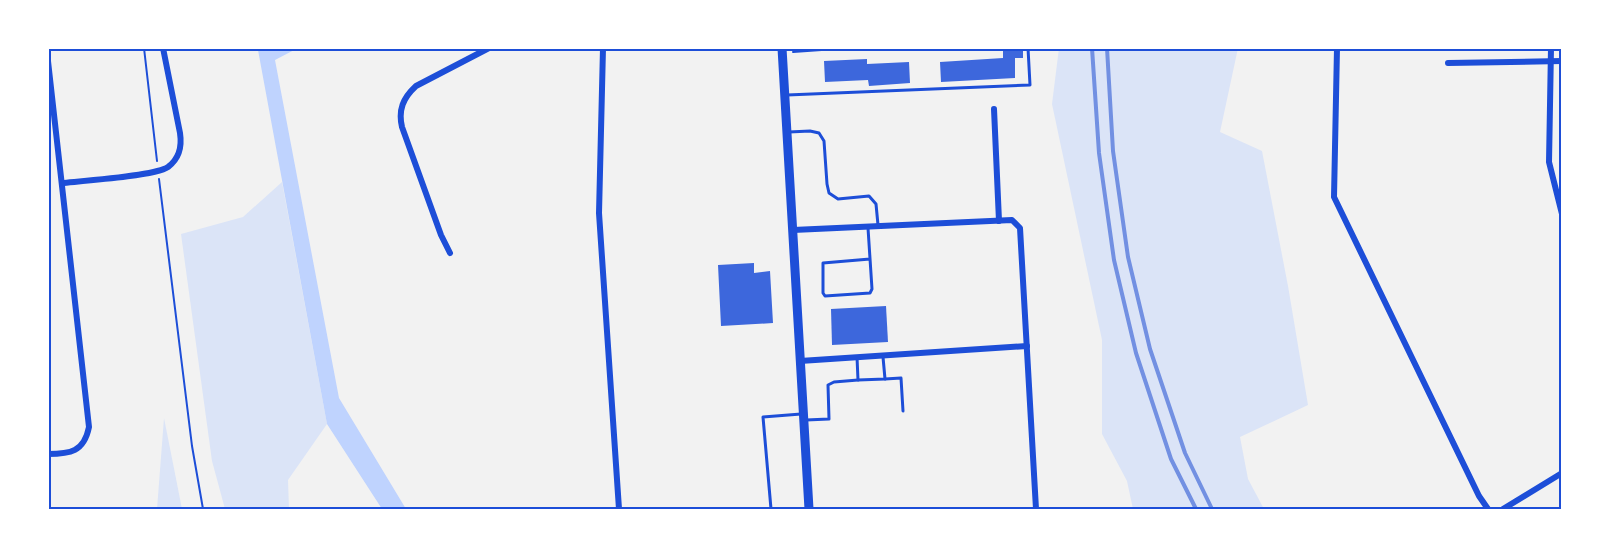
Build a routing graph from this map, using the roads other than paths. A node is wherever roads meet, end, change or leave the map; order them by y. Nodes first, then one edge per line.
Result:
1 (163, 48) edge
2 (489, 48) edge
3 (603, 48) edge
4 (1028, 48) edge
5 (1336, 48) edge
6 (1551, 48) edge
7 (783, 50) edge
8 (48, 61) edge
9 (1550, 61) junction
10 (1562, 61) edge
11 (1448, 63) dead end
12 (785, 95) junction
13 (994, 109) dead end
14 (787, 132) junction
15 (62, 183) junction
16 (1562, 214) edge
17 (999, 221) junction
18 (868, 226) junction
19 (878, 226) junction
20 (793, 230) junction
21 (450, 253) dead end
22 (870, 259) junction
23 (1027, 346) junction
24 (883, 355) junction
25 (857, 357) junction
26 (800, 361) junction
27 (885, 379) junction
28 (858, 380) junction
29 (903, 411) dead end
30 (803, 417) junction
31 (48, 454) edge
32 (1562, 473) edge
33 (620, 509) edge
34 (771, 509) edge
35 (809, 509) edge
36 (1036, 509) edge
37 (1488, 509) edge
38 (1503, 509) edge

1 - 15 street
2 - 21 street
3 - 33 street
4 - 12 lane
5 - 37 street
6 - 9 street
7 - 12 main road
8 - 15 street
9 - 10 street
9 - 11 street
9 - 16 street
12 - 14 main road
13 - 17 street
14 - 19 lane
14 - 20 main road
15 - 31 street
17 - 19 street
17 - 23 street
18 - 19 street
18 - 20 street
18 - 22 lane
20 - 26 main road
22 - 22 lane
23 - 24 street
23 - 36 street
24 - 25 street
24 - 27 lane
25 - 26 street
25 - 28 lane
26 - 30 main road
27 - 28 lane
27 - 29 lane
28 - 30 lane
30 - 34 lane
30 - 35 main road
32 - 38 street

